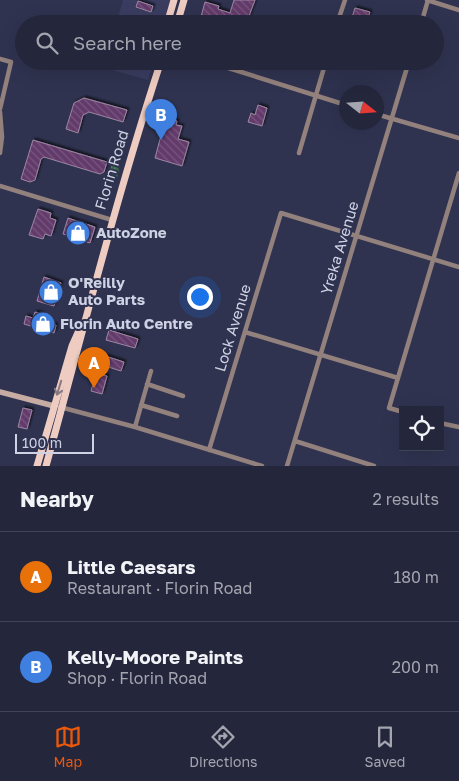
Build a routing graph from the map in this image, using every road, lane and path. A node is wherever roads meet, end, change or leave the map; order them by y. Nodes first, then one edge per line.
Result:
1 (174, 0) edge
2 (184, 0) edge
3 (345, 0) edge
4 (427, 0) edge
5 (459, 10) edge
6 (170, 15) edge
7 (180, 15) edge
8 (341, 15) edge
9 (423, 15) edge
10 (0, 59) edge
11 (158, 70) edge
12 (234, 70) edge
13 (323, 70) edge
14 (406, 70) edge
15 (316, 96) junction
16 (339, 103) edge
17 (0, 110) edge
18 (384, 116) edge
19 (392, 118) junction
20 (459, 138) edge
21 (0, 153) edge
22 (299, 153) dead end
23 (459, 173) edge
24 (0, 186) edge
25 (112, 220) junction
26 (357, 236) junction
27 (434, 259) junction
28 (459, 266) edge
29 (85, 316) junction
30 (245, 332) junction
31 (321, 355) junction
32 (151, 371) dead end
33 (398, 378) junction
34 (147, 384) junction
35 (0, 392) edge
36 (183, 396) dead end
37 (142, 405) junction
38 (54, 406) junction
39 (62, 408) junction
40 (399, 411) edge
41 (177, 416) dead end
42 (444, 424) edge
43 (136, 427) junction
44 (459, 427) edge
45 (295, 441) junction
46 (210, 450) junction
47 (37, 466) edge
48 (46, 466) edge
49 (262, 466) edge
50 (287, 466) edge
51 (373, 466) edge

1 - 6 main road
2 - 7 main road
3 - 8 street
4 - 5 street
4 - 9 street
10 - 17 street
11 - 25 main road, Florin Road
12 - 15 street
13 - 15 street
14 - 19 street, Yreka Avenue
15 - 16 street
15 - 22 street
17 - 21 street
18 - 19 street
19 - 20 street
19 - 26 street, Yreka Avenue
23 - 27 street
24 - 25 street
25 - 29 main road, Florin Road
26 - 27 street
26 - 30 street, Lock Avenue
26 - 31 street, Yreka Avenue
27 - 28 street
27 - 33 street
29 -> 38 main road, Florin Road
29 - 39 main road, Florin Road
30 - 31 street
30 - 46 street, Lock Avenue
31 - 33 street
31 - 45 street, Yreka Avenue
32 - 34 street
33 - 40 street
34 - 36 street
34 - 37 street
35 - 38 street
37 - 41 street
37 - 43 street
38 - 39 street
38 - 47 main road, Florin Road
39 - 43 street
39 - 48 main road, Florin Road
42 - 44 street
43 - 46 street
45 - 50 street, Yreka Avenue
45 - 51 street
46 - 49 street

